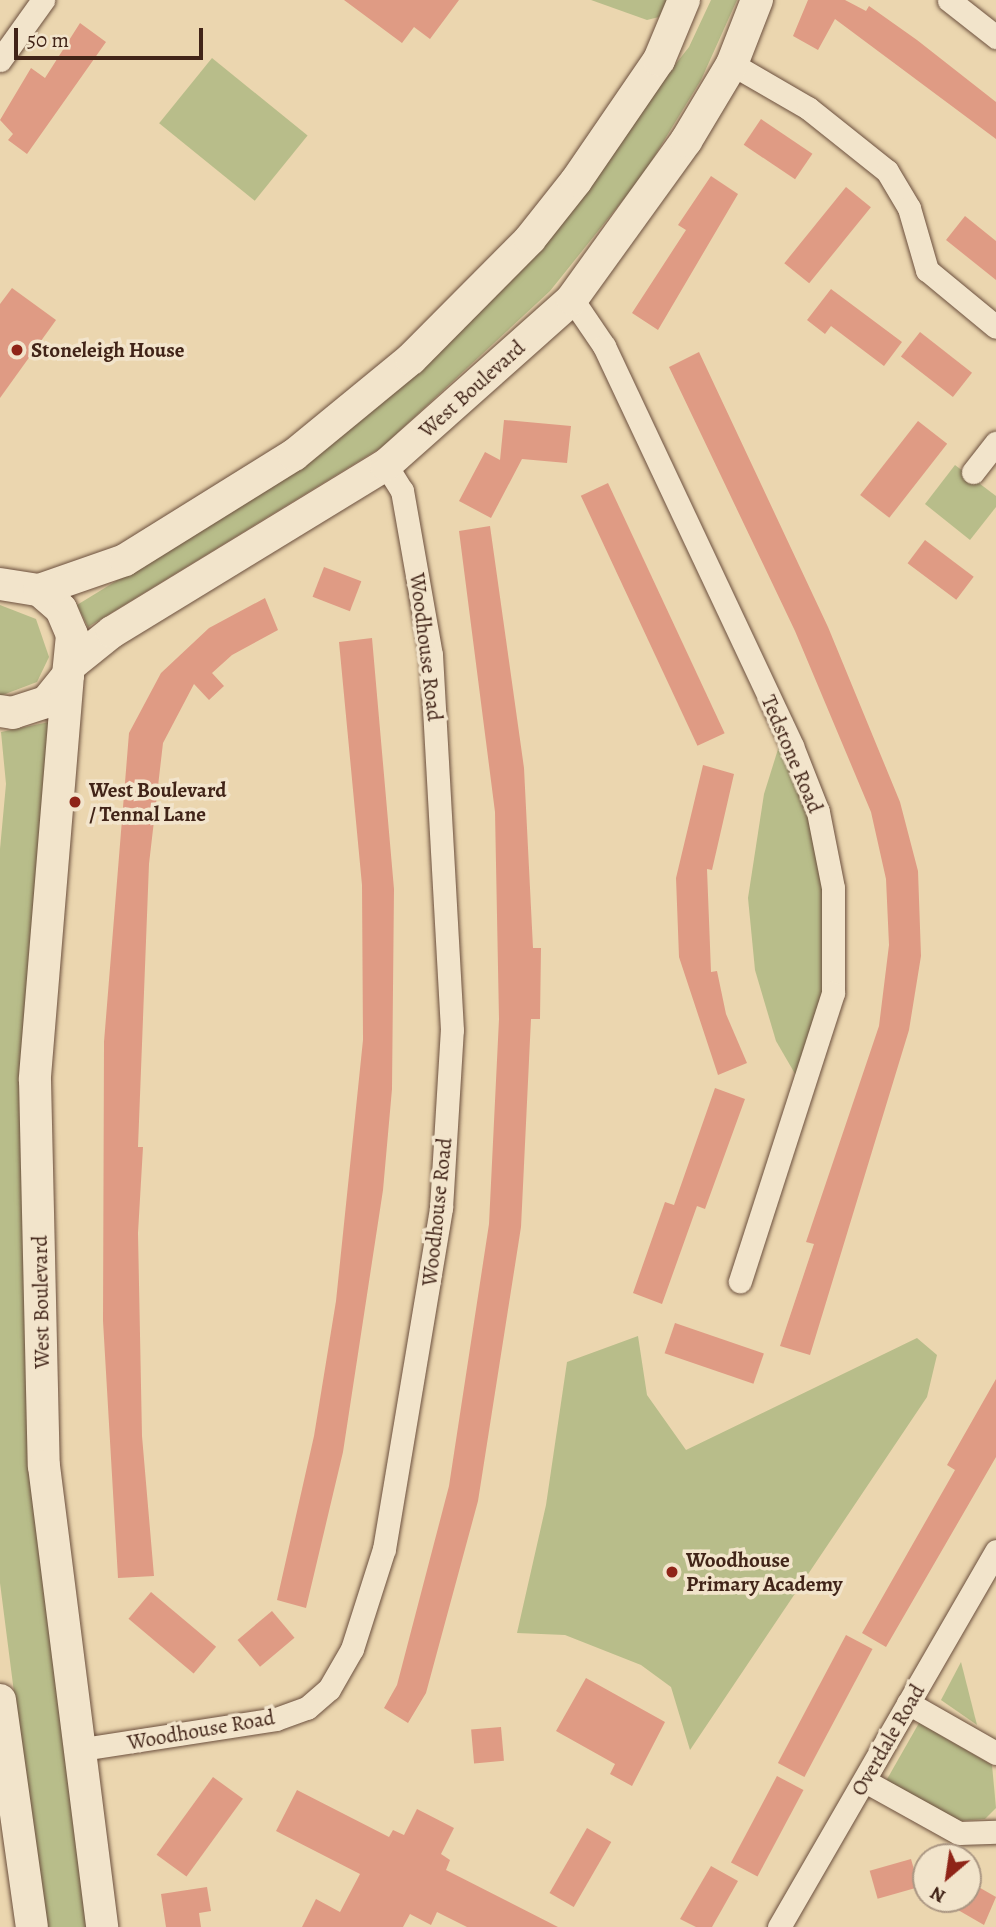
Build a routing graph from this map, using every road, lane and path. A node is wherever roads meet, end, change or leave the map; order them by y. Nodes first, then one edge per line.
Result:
1 (43, 0) edge
2 (684, 0) edge
3 (700, 0) edge
4 (757, 0) edge
5 (949, 0) edge
6 (996, 37) edge
7 (0, 60) edge
8 (659, 60) junction
9 (732, 64) junction
10 (572, 299) junction
11 (996, 327) edge
12 (996, 443) edge
13 (386, 465) junction
14 (973, 472) dead end
15 (0, 584) edge
16 (39, 590) junction
17 (70, 670) junction
18 (0, 711) edge
19 (740, 1281) dead end
20 (996, 1552) edge
21 (0, 1700) edge
22 (908, 1703) junction
23 (76, 1750) junction
24 (996, 1753) edge
25 (865, 1781) junction
26 (996, 1832) edge
27 (32, 1927) edge
28 (102, 1927) edge
29 (779, 1927) edge

1 - 7 street
2 - 8 main road
3 - 8 main road
4 - 9 main road, West Boulevard
5 - 6 street
8 - 16 main road
9 - 10 main road, West Boulevard
9 - 11 street
10 - 13 main road, West Boulevard
10 - 19 street, Tedstone Road
12 - 14 street
13 - 17 main road, West Boulevard
13 - 23 street, Woodhouse Road
15 - 16 main road
16 - 17 main road
17 - 18 main road
17 - 23 main road, West Boulevard
20 - 22 street, Overdale Road
21 - 27 main road
22 - 24 street
22 - 25 street, Overdale Road
23 - 28 main road, West Boulevard
25 - 26 street
25 - 29 street, Overdale Road

